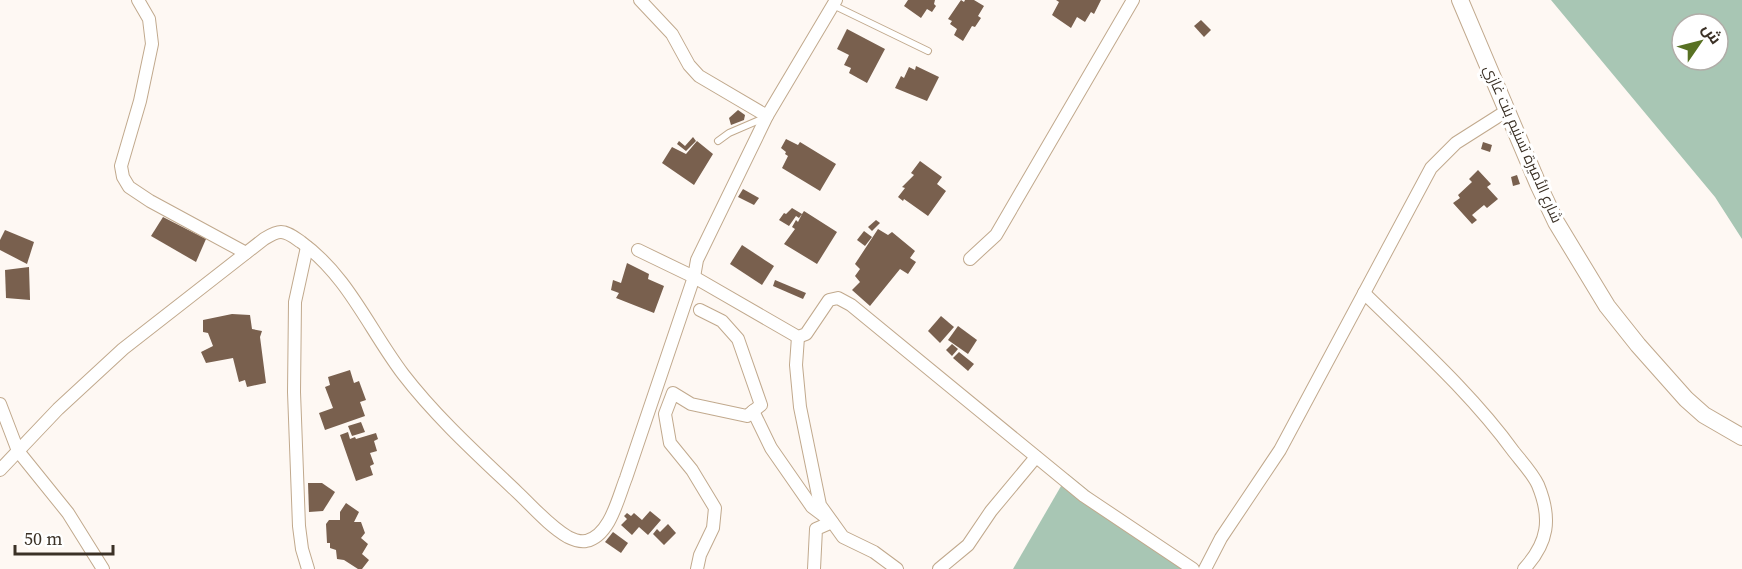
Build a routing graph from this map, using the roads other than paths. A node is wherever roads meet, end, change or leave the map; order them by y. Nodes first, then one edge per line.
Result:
1 (138, 0) edge
2 (640, 0) edge
3 (1133, 0) edge
4 (1460, 0) edge
5 (835, 3) edge
6 (928, 51) dead end
7 (1508, 110) junction
8 (767, 116) junction
9 (718, 141) dead end
10 (307, 247) junction
11 (638, 250) dead end
12 (246, 254) junction
13 (970, 259) dead end
14 (694, 277) junction
15 (1364, 293) junction
16 (700, 310) dead end
17 (798, 337) junction
18 (0, 404) edge
19 (753, 411) junction
20 (1742, 437) edge
21 (18, 451) junction
22 (1036, 457) junction
23 (0, 470) edge
24 (832, 522) junction
25 (103, 569) edge
26 (308, 569) edge
27 (697, 569) edge
28 (814, 569) edge
29 (897, 569) edge
30 (939, 569) edge
31 (1193, 569) edge
32 (1205, 569) edge
33 (1524, 569) edge

1 - 12 street
2 - 8 street
3 - 13 street
4 - 7 main road, شارع الأميرة تسنيم بنت غازي
5 - 6 lane
5 - 8 street
7 - 15 street
7 - 20 main road, شارع الأميرة تسنيم بنت غازي
8 - 9 lane
8 - 14 street
10 - 12 street
10 - 14 street
10 - 26 street
11 - 14 street
12 - 21 street
14 - 17 street
15 - 32 street
15 - 33 street
16 - 19 street
17 - 22 street
17 - 24 street
18 - 21 street
19 - 24 street
19 - 27 street
21 - 23 street
21 - 25 street
22 - 30 street
22 - 31 street
24 - 28 street
24 - 29 street

